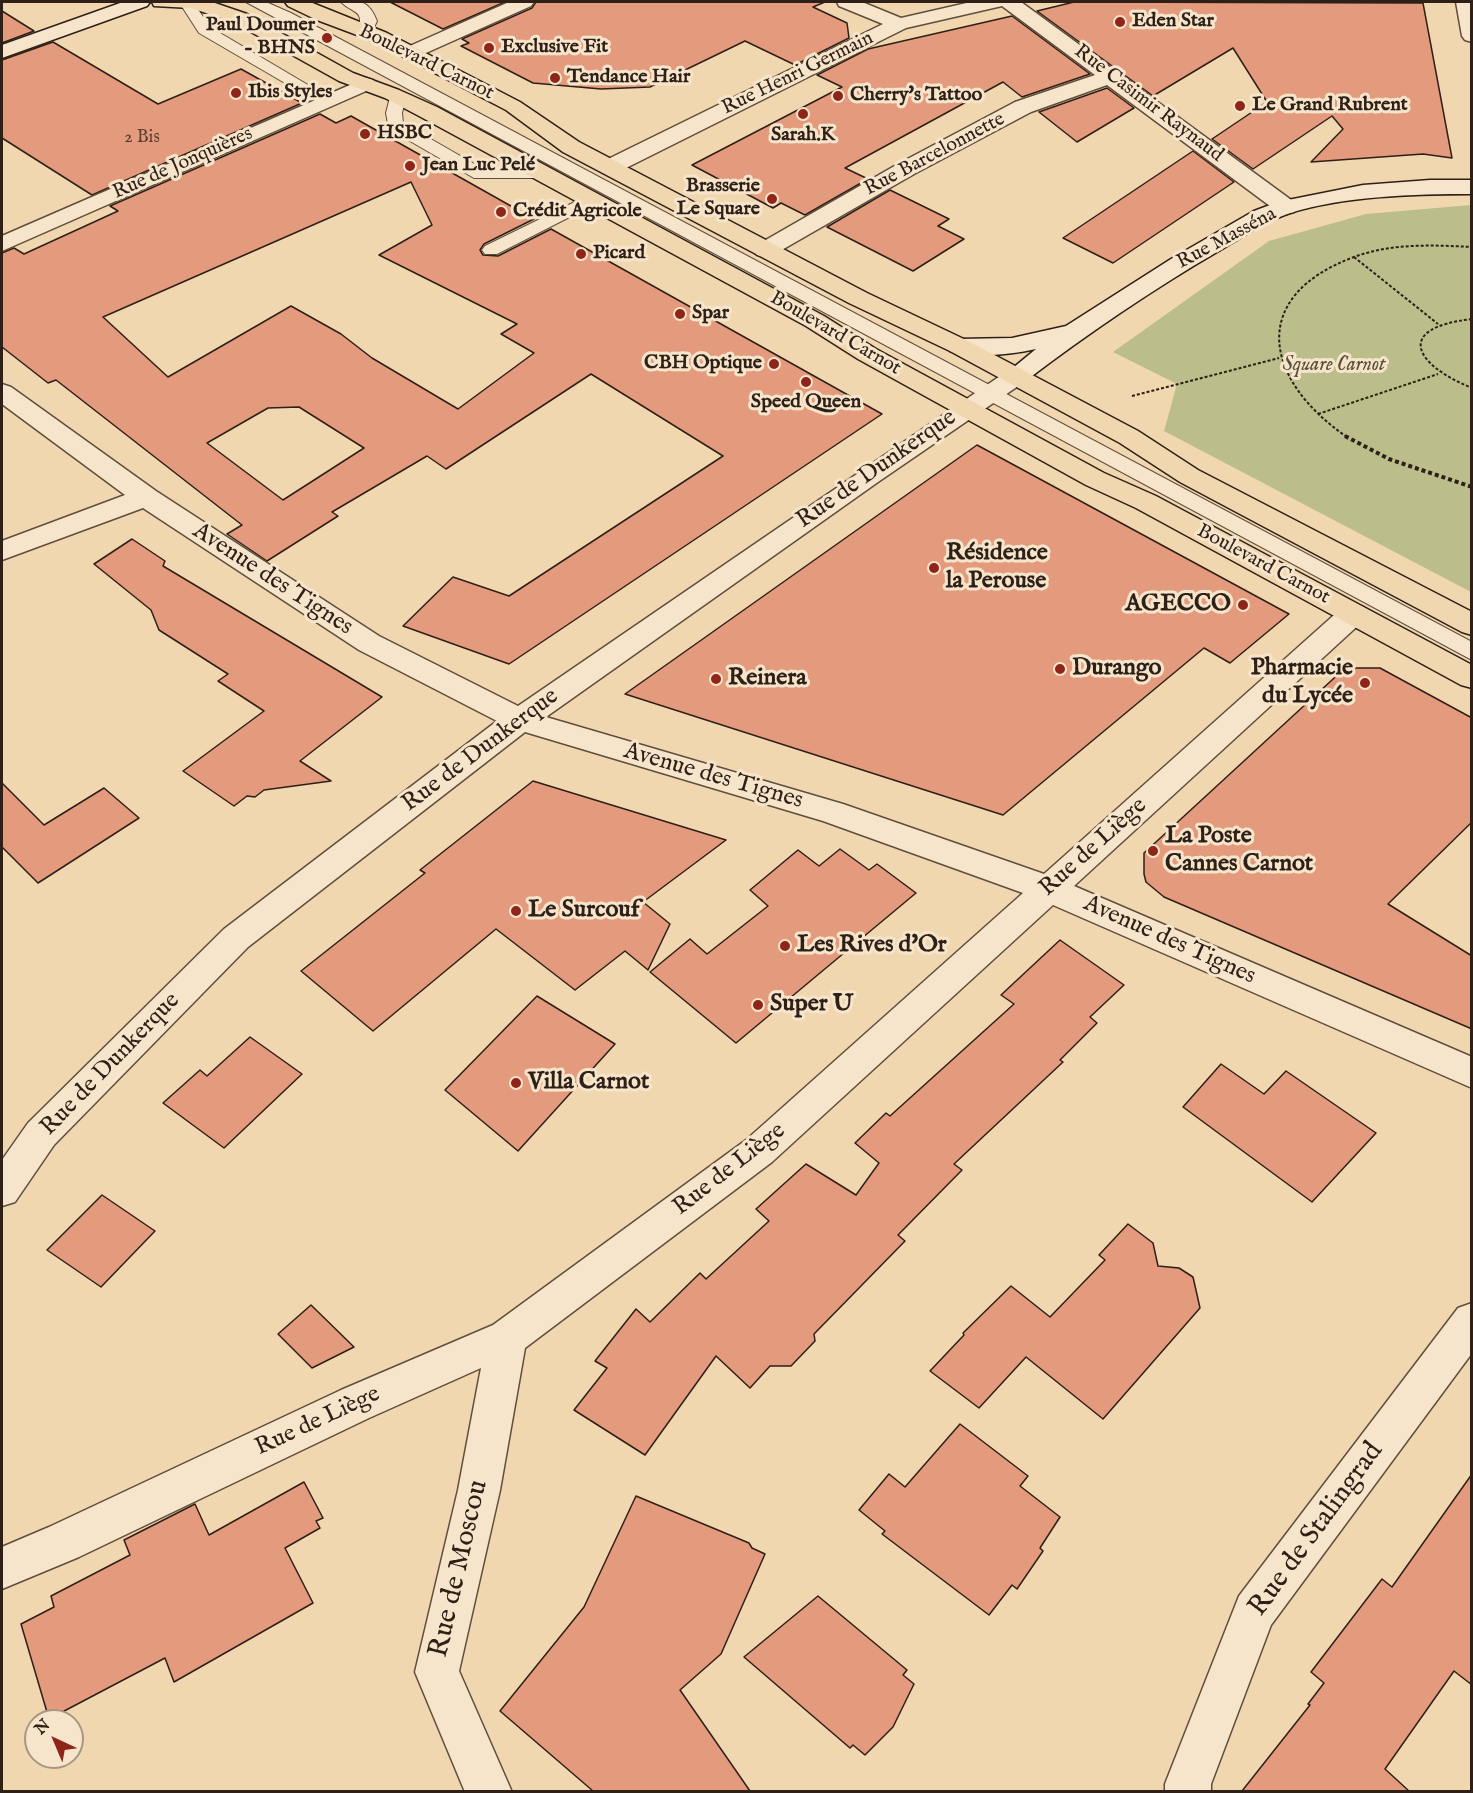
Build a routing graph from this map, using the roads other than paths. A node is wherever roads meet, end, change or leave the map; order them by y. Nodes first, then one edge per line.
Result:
1 (140, 2) edge
2 (161, 2) edge
3 (254, 2) edge
4 (295, 2) edge
5 (349, 2) edge
6 (525, 2) edge
7 (846, 2) edge
8 (994, 2) edge
9 (1010, 2) edge
10 (1465, 2) edge
11 (194, 3) edge
12 (899, 24) junction
13 (366, 32) junction
14 (1472, 36) edge
15 (2, 52) edge
16 (410, 53) junction
17 (1112, 76) junction
18 (366, 84) junction
19 (398, 97) junction
20 (327, 101) junction
21 (610, 167) junction
22 (541, 172) junction
23 (1472, 187) edge
24 (591, 200) junction
25 (1287, 207) junction
26 (2, 244) edge
27 (765, 249) junction
28 (491, 250) dead end
29 (1085, 324) junction
30 (959, 346) junction
31 (1015, 377) junction
32 (2, 392) edge
33 (979, 400) junction
34 (146, 496) junction
35 (2, 551) edge
36 (1353, 614) junction
37 (1472, 625) edge
38 (1472, 652) edge
39 (1472, 678) edge
40 (520, 720) junction
41 (1048, 889) junction
42 (1472, 1073) edge
43 (41, 1134) junction
44 (2, 1152) edge
45 (2, 1190) edge
46 (1472, 1321) edge
47 (507, 1338) junction
48 (2, 1568) edge
49 (489, 1791) edge
50 (1188, 1791) edge

1 - 15 street
2 - 11 main road, Boulevard Carnot
3 - 33 lane
4 - 13 main road, Boulevard Carnot
5 - 13 lane
6 - 16 street
7 - 12 street
8 - 12 street, Rue Henri Germain
9 - 17 street, Rue Casimir Raynaud
10 - 14 street
11 - 18 main road, Boulevard Carnot
11 - 20 lane
12 - 21 street, Rue Henri Germain
13 - 16 main road, Boulevard Carnot
16 - 21 main road, Boulevard Carnot
17 - 25 street, Rue Casimir Raynaud
17 - 27 street, Rue Barcelonnette
18 - 19 main road, Boulevard Carnot
18 - 20 street, Rue de Jonquières
19 - 22 main road, Boulevard Carnot
19 - 22 lane
20 - 26 street, Rue de Jonquières
21 - 27 main road, Boulevard Carnot
22 - 24 main road, Boulevard Carnot
23 - 25 street, Rue Masséna
24 - 28 lane
24 - 33 main road, Boulevard Carnot
25 - 29 street, Rue Masséna
27 - 30 main road, Boulevard Carnot
29 - 30 street
29 - 31 street, Rue Masséna
30 - 31 main road, Boulevard Carnot
31 - 33 street, Rue de Dunkerque
31 - 37 main road, Boulevard Carnot
32 - 34 street, Avenue des Tignes
33 - 36 main road, Boulevard Carnot
33 - 38 lane
33 - 40 street, Rue de Dunkerque
34 - 35 street
34 - 40 street, Avenue des Tignes
36 - 39 main road, Boulevard Carnot
36 - 41 street, Rue de Liège
40 - 41 street, Avenue des Tignes
40 - 43 street, Rue de Dunkerque
41 - 42 street, Avenue des Tignes
41 - 47 street, Rue de Liège
43 - 44 street
43 - 45 street, Rue de Dunkerque
46 - 50 street, Rue de Stalingrad
47 - 48 street, Rue de Liège
47 - 49 street, Rue de Moscou

